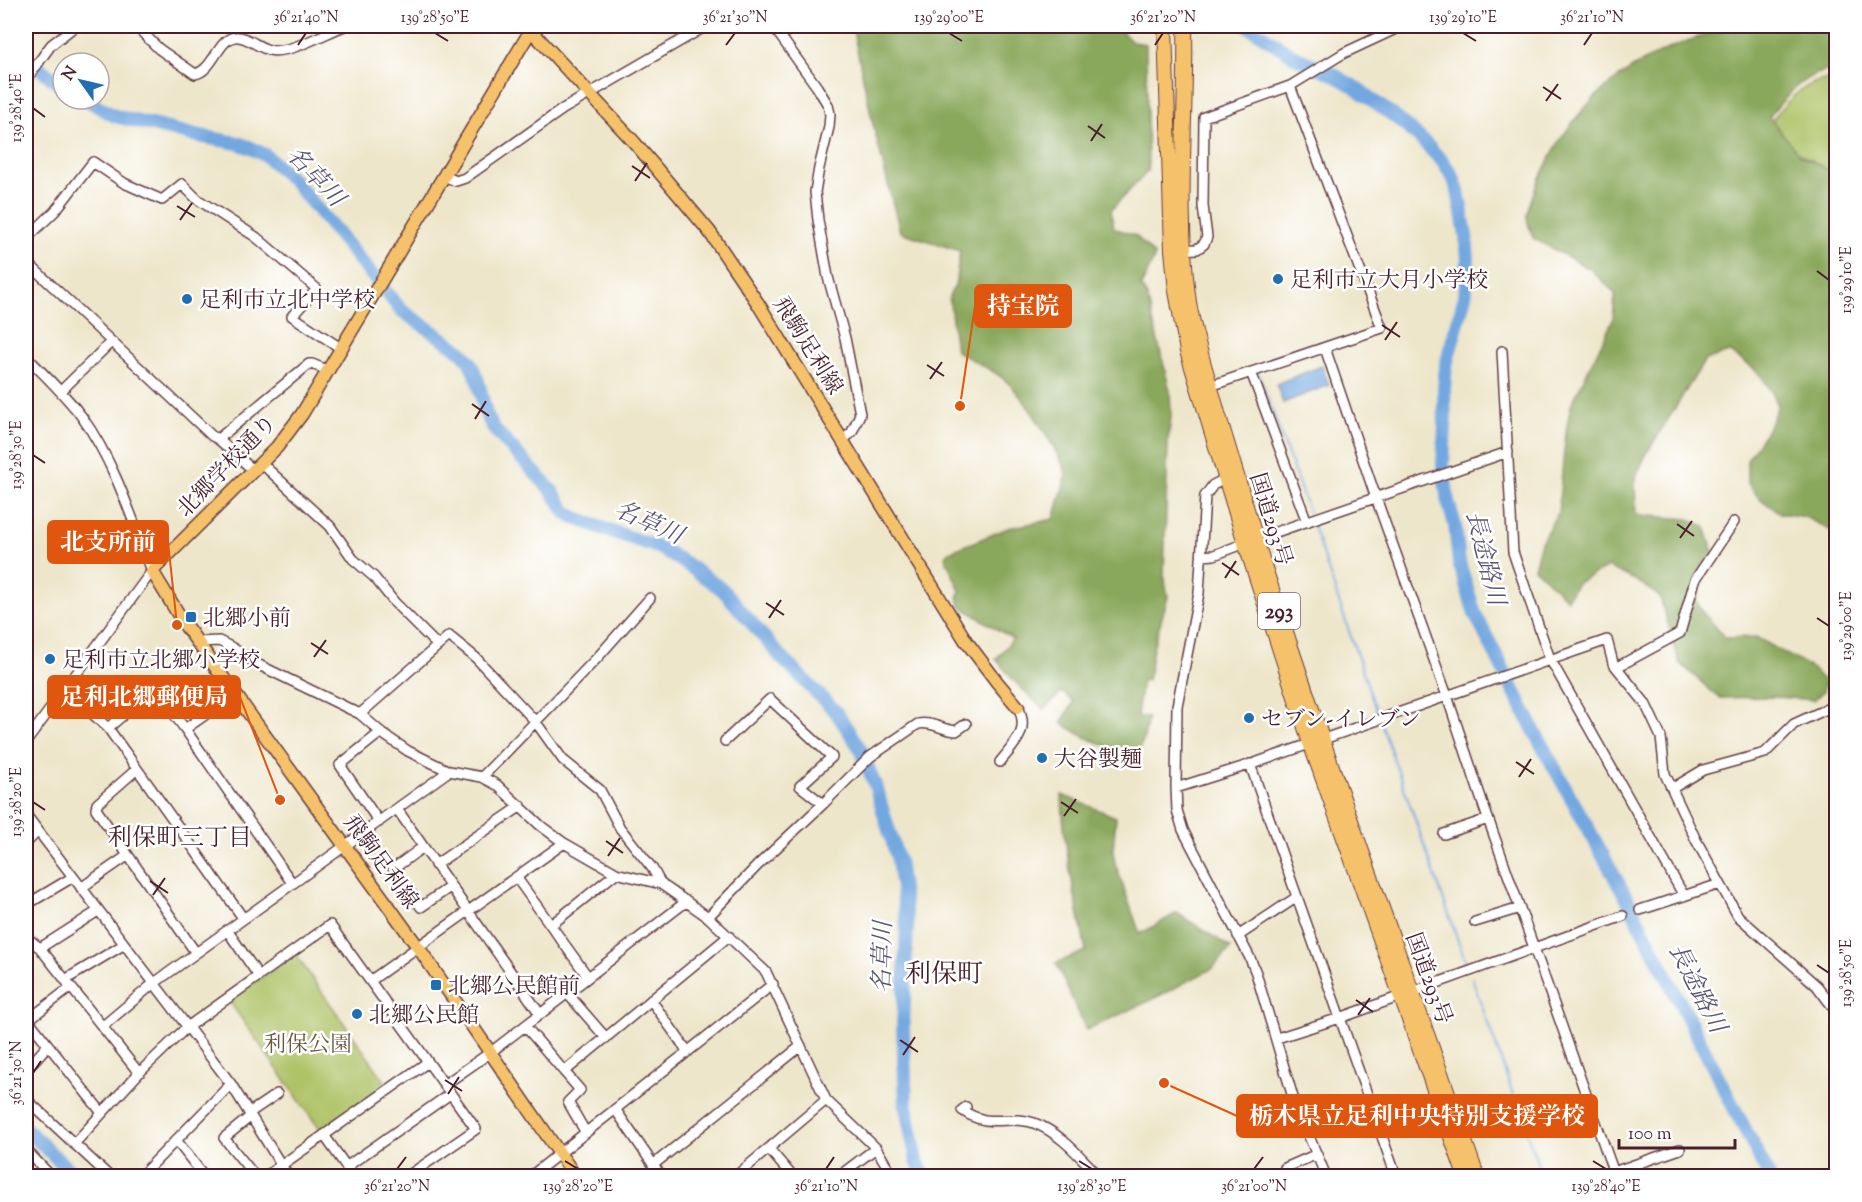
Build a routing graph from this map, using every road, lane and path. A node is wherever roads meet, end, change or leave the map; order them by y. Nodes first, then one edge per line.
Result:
1 (75, 26) edge
2 (136, 26) edge
3 (344, 26) edge
4 (706, 26) edge
5 (773, 26) edge
6 (1165, 26) edge
7 (1185, 26) edge
8 (1374, 26) edge
9 (1402, 26) edge
10 (531, 27) edge
11 (1378, 36) junction
12 (26, 79) edge
13 (1290, 86) junction
14 (589, 93) junction
15 (444, 176) junction
16 (26, 239) edge
17 (1178, 250) junction
18 (26, 258) edge
19 (376, 292) joint
20 (111, 342) junction
21 (1325, 348) junction
22 (342, 349) junction
23 (1502, 351) dead end
24 (26, 356) edge
25 (329, 370) junction
26 (1251, 372) junction
27 (1210, 386) junction
28 (61, 391) junction
29 (218, 439) junction
30 (843, 440) junction
31 (1508, 452) junction
32 (257, 467) junction
33 (1225, 479) junction
34 (1376, 498) junction
35 (1306, 522) junction
36 (1734, 522) dead end
37 (1250, 541) junction
38 (1202, 556) junction
39 (152, 571) junction
40 (650, 598) dead end
41 (198, 642) junction
42 (438, 646) junction
43 (1550, 659) junction
44 (1617, 667) junction
45 (64, 689) junction
46 (236, 693) junction
47 (1447, 696) junction
48 (1018, 707) joint
49 (360, 714) junction
50 (534, 721) junction
51 (1836, 723) edge
52 (966, 724) dead end
53 (108, 728) junction
54 (185, 729) junction
55 (381, 732) junction
56 (725, 741) dead end
57 (1316, 741) junction
58 (26, 742) edge
59 (1000, 762) dead end
60 (1250, 764) junction
61 (137, 769) junction
62 (449, 771) junction
63 (482, 777) junction
64 (1176, 788) junction
65 (1673, 788) junction
66 (824, 804) junction
67 (520, 806) junction
68 (397, 809) junction
69 (26, 814) edge
70 (1488, 819) junction
71 (379, 822) junction
72 (38, 831) junction
73 (1444, 834) dead end
74 (26, 843) edge
75 (564, 843) junction
76 (345, 846) junction
77 (423, 847) junction
78 (127, 856) junction
79 (435, 865) junction
80 (616, 873) junction
81 (72, 877) junction
82 (516, 877) junction
83 (292, 883) junction
84 (661, 884) junction
85 (1720, 884) junction
86 (450, 887) junction
87 (81, 888) junction
88 (1684, 896) junction
89 (1297, 897) junction
90 (687, 901) junction
91 (26, 905) edge
92 (1520, 908) junction
93 (1640, 910) dead end
94 (98, 911) junction
95 (468, 912) junction
96 (1623, 916) dead end
97 (708, 917) junction
98 (243, 918) junction
99 (1475, 921) dead end
100 (550, 925) junction
101 (227, 930) junction
102 (729, 936) junction
103 (1238, 936) junction
104 (26, 937) edge
105 (123, 945) junction
106 (418, 947) junction
107 (40, 948) junction
108 (1535, 949) junction
109 (196, 953) junction
110 (258, 975) junction
111 (588, 977) junction
112 (370, 981) junction
113 (68, 984) junction
114 (153, 984) junction
115 (773, 984) junction
116 (567, 993) junction
117 (1407, 994) junction
118 (651, 1000) junction
119 (1836, 1011) edge
120 (540, 1014) junction
121 (27, 1018) edge
122 (1340, 1018) junction
123 (103, 1026) junction
124 (525, 1026) junction
125 (186, 1028) junction
126 (606, 1038) junction
127 (1277, 1038) junction
128 (48, 1045) junction
129 (801, 1046) junction
130 (491, 1052) junction
131 (688, 1052) junction
132 (428, 1062) junction
133 (26, 1070) edge
134 (564, 1072) junction
135 (139, 1073) junction
136 (231, 1084) junction
137 (447, 1090) junction
138 (277, 1094) dead end
139 (26, 1099) edge
140 (826, 1100) junction
141 (966, 1107) dead end
142 (615, 1109) junction
143 (102, 1113) junction
144 (250, 1114) junction
145 (586, 1133) junction
146 (324, 1135) junction
147 (176, 1140) junction
148 (74, 1144) junction
149 (876, 1148) junction
150 (769, 1149) junction
151 (1680, 1149) dead end
152 (26, 1150) edge
153 (560, 1154) junction
154 (1317, 1154) junction
155 (282, 1165) junction
156 (653, 1165) junction
157 (346, 1167) junction
158 (1615, 1174) edge
159 (51, 1176) edge
160 (108, 1176) edge
161 (141, 1176) edge
162 (204, 1176) edge
163 (255, 1176) edge
164 (266, 1176) edge
165 (288, 1176) edge
166 (353, 1176) edge
167 (408, 1176) edge
168 (531, 1176) edge
169 (575, 1176) edge
170 (661, 1176) edge
171 (736, 1176) edge
172 (792, 1176) edge
173 (839, 1176) edge
174 (894, 1176) edge
175 (1099, 1176) edge
176 (1284, 1176) edge
177 (1326, 1176) edge
178 (1396, 1176) edge
179 (1465, 1176) edge
180 (1477, 1176) edge
181 (1602, 1176) edge

1 - 12 street
2 - 3 street
4 - 14 street
5 - 30 street
6 - 17 highway, 国道293号 / 293
7 - 17 highway, 国道293号 / 293
8 - 11 street
9 - 11 street
10 - 14 main road, 飛駒足利線
10 - 15 main road, 飛駒足利線
11 - 13 street
13 - 17 street
13 - 21 street
14 - 15 street
14 - 30 main road, 飛駒足利線
15 - 19 main road, 飛駒足利線
16 - 22 street
17 - 27 highway, 国道293号 / 293
17 - 33 highway, 国道293号 / 293
18 - 20 street
19 - 22 main road, 北郷学校通り
20 - 28 street
20 - 29 street
21 - 26 street
21 - 34 street
22 - 25 main road, 北郷学校通り
23 - 31 street
24 - 28 street
25 - 29 street
25 - 32 main road, 北郷学校通り
26 - 27 street
26 - 35 street
27 - 37 highway, 国道293号 / 293
28 - 39 street
29 - 32 street
30 - 48 main road, 飛駒足利線
31 - 34 street
31 - 43 street
32 - 39 main road, 北郷学校通り
32 - 42 street
33 - 37 highway, 国道293号 / 293
33 - 38 street
34 - 35 street
34 - 47 street
35 - 37 street
36 - 44 street
37 - 38 street
37 - 57 highway, 国道293号 / 293
38 - 64 street
39 - 41 main road, 飛駒足利線
39 - 45 street, 北郷学校通り
40 - 50 street
41 - 46 main road, 飛駒足利線
41 - 49 street
42 - 49 street
42 - 50 street
43 - 44 street
43 - 47 street
43 - 88 street
44 - 65 street
45 - 53 street
45 - 58 street, 北郷学校通り
46 - 54 street
46 - 76 main road, 飛駒足利線
47 - 57 street
47 - 70 street
48 - 59 street
49 - 55 street
50 - 63 street
50 - 84 street
51 - 65 street
52 - 66 street
53 - 54 street
53 - 61 street
54 - 83 street
55 - 62 street
55 - 71 street
56 - 66 street
57 - 60 street
57 - 117 highway, 国道293号 / 293
60 - 64 street
60 - 89 street
61 - 78 street
61 - 98 street
62 - 63 street
62 - 68 street
63 - 67 street
64 - 103 street
65 - 85 street
66 - 97 street
67 - 75 street
67 - 79 street
68 - 71 street
68 - 77 street
69 - 72 street
70 - 73 street
70 - 92 street
71 - 76 street
72 - 74 street
72 - 81 street
75 - 80 street
75 - 82 street
76 - 83 street
76 - 106 main road, 飛駒足利線
77 - 79 street
77 - 86 street
78 - 87 street
78 - 109 street
79 - 86 street
80 - 84 street
80 - 100 street
81 - 87 street
81 - 91 street
82 - 95 street
82 - 100 street
83 - 98 street
84 - 90 street
85 - 88 street
85 - 119 street
86 - 95 street
87 - 94 street
88 - 93 street
89 - 103 street
89 - 122 street
90 - 97 street
90 - 111 street
92 - 99 street
92 - 108 street
94 - 105 street
94 - 107 street
95 - 106 street
95 - 120 street
96 - 108 street
97 - 102 street
98 - 101 street
100 - 111 street
101 - 109 street
101 - 110 street
102 - 115 street
102 - 118 street
103 - 127 street
104 - 107 street
105 - 113 street
105 - 114 street
106 - 112 street
106 - 130 main road, 飛駒足利線
107 - 113 street
108 - 117 street
108 - 158 street
109 - 114 street
110 - 112 street
110 - 125 street
111 - 116 street
112 - 132 street
113 - 121 street
113 - 123 street
114 - 123 street
114 - 125 street
115 - 129 street
115 - 131 street
116 - 120 street
116 - 126 street
117 - 122 street
117 - 179 highway, 国道293号 / 293
117 - 180 highway, 国道293号 / 293
118 - 126 street
118 - 131 street
120 - 124 street
121 - 128 street
122 - 127 street
122 - 178 street
123 - 135 street
124 - 130 street
124 - 134 street
125 - 135 street
125 - 136 street
126 - 134 street
127 - 154 street
128 - 133 street
128 - 143 street
129 - 140 street
129 - 156 street
130 - 137 street
130 - 153 main road, 飛駒足利線
131 - 142 street
132 - 137 street
132 - 146 street
134 - 145 street
135 - 143 street
136 - 144 street
136 - 147 street
137 - 157 street
137 - 167 street
138 - 144 street
139 - 148 street
140 - 149 street
140 - 150 street
141 - 175 street
142 - 145 street
142 - 156 street
143 - 148 street
144 - 155 street
144 - 163 street
145 - 153 street
146 - 155 street
146 - 157 street
147 - 161 street
147 - 162 street
148 - 160 street
149 - 173 street
149 - 174 street
150 - 171 street
150 - 172 street
151 - 158 street
152 - 159 street
153 - 168 street
153 - 169 main road, 飛駒足利線
154 - 176 street
154 - 177 street
155 - 164 street
155 - 165 street
156 - 170 street
157 - 166 street
158 - 181 street

